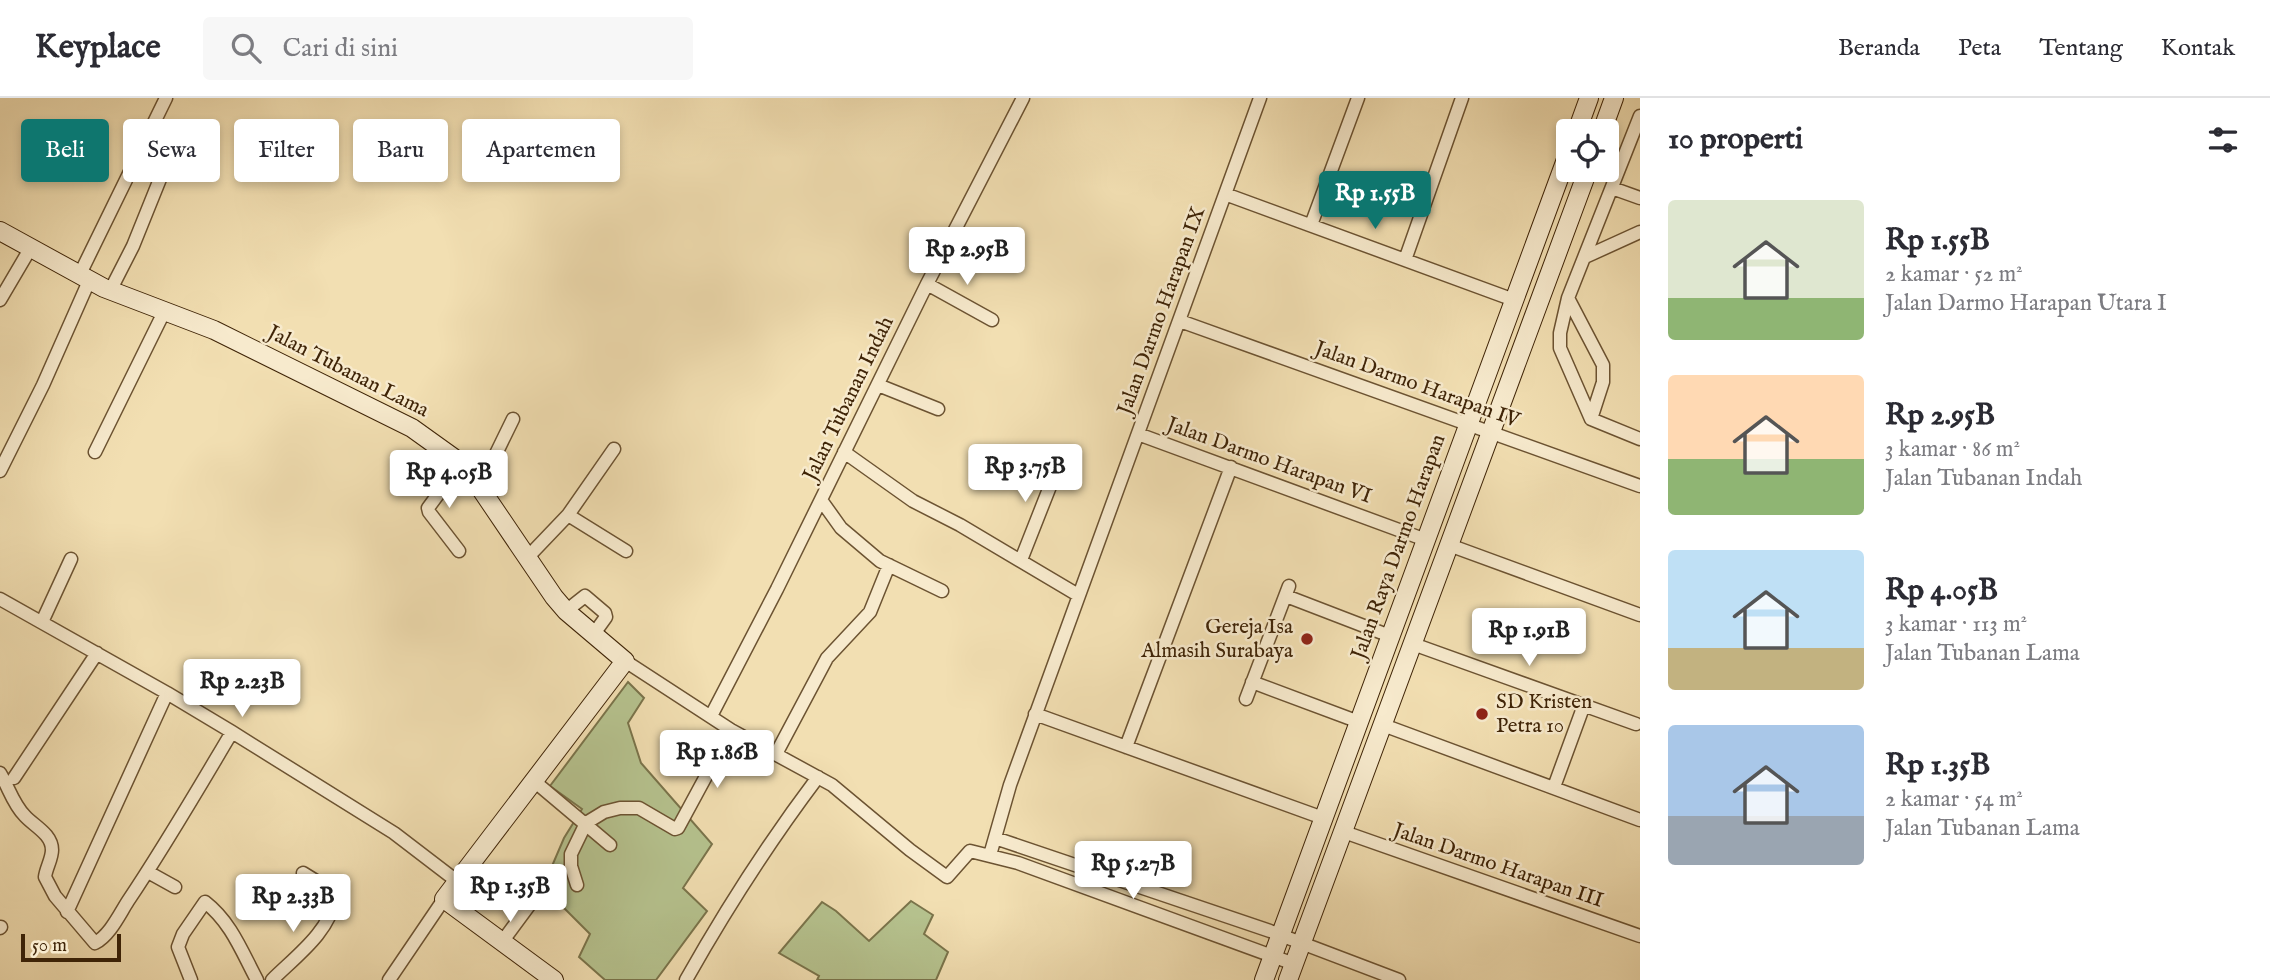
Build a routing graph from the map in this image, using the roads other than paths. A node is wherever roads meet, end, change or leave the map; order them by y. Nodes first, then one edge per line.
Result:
1 (166, 98) edge
2 (1023, 98) edge
3 (1260, 98) edge
4 (1358, 98) edge
5 (1462, 98) edge
6 (1589, 98) edge
7 (1614, 98) edge
8 (1640, 116) edge
9 (1581, 119) edge
10 (1606, 119) edge
11 (159, 182) edge
12 (1558, 182) edge
13 (1584, 182) edge
14 (1612, 188) junction
15 (1225, 194) junction
16 (1640, 198) edge
17 (1311, 225) junction
18 (0, 231) edge
19 (1640, 233) edge
20 (30, 249) junction
21 (1585, 257) junction
22 (1405, 260) junction
23 (84, 278) junction
24 (927, 284) junction
25 (110, 291) junction
26 (1568, 298) junction
27 (0, 300) edge
28 (1514, 300) junction
29 (164, 312) junction
30 (992, 320) dead end
31 (1180, 320) junction
32 (878, 384) junction
33 (938, 409) dead end
34 (513, 419) dead end
35 (1591, 419) junction
36 (1468, 425) junction
37 (1490, 432) junction
38 (1138, 434) junction
39 (1640, 439) edge
40 (614, 449) dead end
41 (844, 452) junction
42 (95, 453) dead end
43 (1060, 461) dead end
44 (1231, 467) junction
45 (0, 471) edge
46 (470, 473) junction
47 (1640, 486) edge
48 (821, 500) junction
49 (568, 515) junction
50 (1426, 540) junction
51 (1449, 545) junction
52 (459, 551) dead end
53 (626, 551) dead end
54 (71, 559) dead end
55 (526, 559) junction
56 (1021, 560) junction
57 (889, 565) junction
58 (942, 591) dead end
59 (1078, 595) junction
60 (0, 599) edge
61 (1640, 615) edge
62 (42, 622) junction
63 (1390, 636) junction
64 (1413, 644) junction
65 (97, 653) junction
66 (625, 661) junction
67 (1252, 682) junction
68 (167, 693) junction
69 (1246, 699) dead end
70 (1584, 705) junction
71 (1035, 714) junction
72 (711, 716) junction
73 (1359, 722) junction
74 (1636, 724) dead end
75 (1383, 725) junction
76 (731, 730) junction
77 (232, 732) junction
78 (1126, 747) junction
79 (776, 754) junction
80 (0, 773) edge
81 (818, 777) junction
82 (14, 778) dead end
83 (534, 781) junction
84 (1554, 788) junction
85 (1323, 818) junction
86 (1640, 820) edge
87 (586, 823) junction
88 (1344, 832) junction
89 (995, 838) junction
90 (610, 845) dead end
91 (990, 855) junction
92 (148, 872) junction
93 (303, 873) dead end
94 (458, 881) junction
95 (578, 885) dead end
96 (175, 887) dead end
97 (539, 892) dead end
98 (444, 899) junction
99 (67, 912) junction
100 (1280, 935) junction
101 (1640, 936) edge
102 (502, 942) junction
103 (1307, 945) junction
104 (1272, 956) junction
105 (1291, 972) edge
106 (191, 980) edge
107 (257, 980) edge
108 (272, 980) edge
109 (389, 980) edge
110 (554, 980) edge
111 (686, 980) edge
112 (1264, 980) edge
113 (1399, 980) edge

1 - 23 street
2 - 24 street, Jalan Tubanan Indah
3 - 15 street, Jalan Darmo Harapan IX
4 - 17 street
5 - 22 street
6 - 9 street
7 - 10 street
8 - 14 street
11 - 25 street
12 - 28 street, Jalan Raya Darmo Harapan
13 - 37 street
14 - 16 street
14 - 21 street
15 - 17 street
15 - 31 street, Jalan Darmo Harapan IX
17 - 22 street
18 - 20 street, Jalan Tubanan Lama
19 - 21 street
20 - 23 street, Jalan Tubanan Lama
20 - 27 street
21 - 26 street
22 - 28 street
23 - 25 street, Jalan Tubanan Lama
23 - 45 street
24 - 30 street
24 - 32 street, Jalan Tubanan Indah
25 - 29 street, Jalan Tubanan Lama
26 - 35 street
26 - 35 street
28 - 36 street, Jalan Raya Darmo Harapan
29 - 42 street
29 - 46 street, Jalan Tubanan Lama
31 - 36 street, Jalan Darmo Harapan IV
31 - 38 street, Jalan Darmo Harapan IX
32 - 33 street
32 - 41 street, Jalan Tubanan Indah
34 - 46 street
35 - 39 street
36 - 37 street, Jalan Darmo Harapan IV
36 - 50 street, Jalan Raya Darmo Harapan
37 - 47 street, Jalan Darmo Harapan IV
37 - 51 street
38 - 44 street, Jalan Darmo Harapan VI
38 - 59 street, Jalan Darmo Harapan IX
40 - 49 street
41 - 48 street, Jalan Tubanan Indah
41 - 56 street
43 - 56 street
44 - 50 street, Jalan Darmo Harapan VI
44 - 78 street
46 - 52 street
46 - 55 street, Jalan Tubanan Lama
48 - 57 street
48 - 72 street, Jalan Tubanan Indah
49 - 53 street
49 - 55 street
50 - 63 street, Jalan Raya Darmo Harapan
51 - 61 street
51 - 64 street
54 - 62 street
55 - 66 street, Jalan Tubanan Lama
56 - 59 street
57 - 58 street
57 - 79 street
59 - 71 street, Jalan Darmo Harapan IX
60 - 62 street
62 - 65 street
63 - 67 street
63 - 73 street, Jalan Raya Darmo Harapan
64 - 70 street
64 - 75 street
65 - 68 street
65 - 82 street
66 - 72 street
66 - 83 street
67 - 69 street
67 - 73 street
68 - 77 street
68 - 99 street
70 - 74 street
70 - 84 street
71 - 78 street
71 - 89 street, Jalan Darmo Harapan IX
72 - 76 street
73 - 85 street, Jalan Raya Darmo Harapan
75 - 84 street
75 - 88 street
76 - 79 street
76 - 87 street
77 - 92 street
77 - 94 street
78 - 85 street
79 - 81 street
80 - 99 street
81 - 91 street
81 - 111 street
83 - 87 street
83 - 94 street
84 - 86 street
85 - 100 street, Jalan Raya Darmo Harapan
87 - 90 street
87 - 95 street
88 - 101 street, Jalan Darmo Harapan III
88 - 103 street
89 - 91 street, Jalan Darmo Harapan IX
89 - 100 street
91 - 104 street
92 - 96 street
92 - 99 street
93 - 108 street
94 - 98 street
97 - 102 street
98 - 102 street
98 - 109 street
100 - 103 street
100 - 104 street, Jalan Raya Darmo Harapan
102 - 110 street
103 - 105 street
103 - 113 street
104 - 105 street
104 - 112 street, Jalan Raya Darmo Harapan
106 - 107 street

